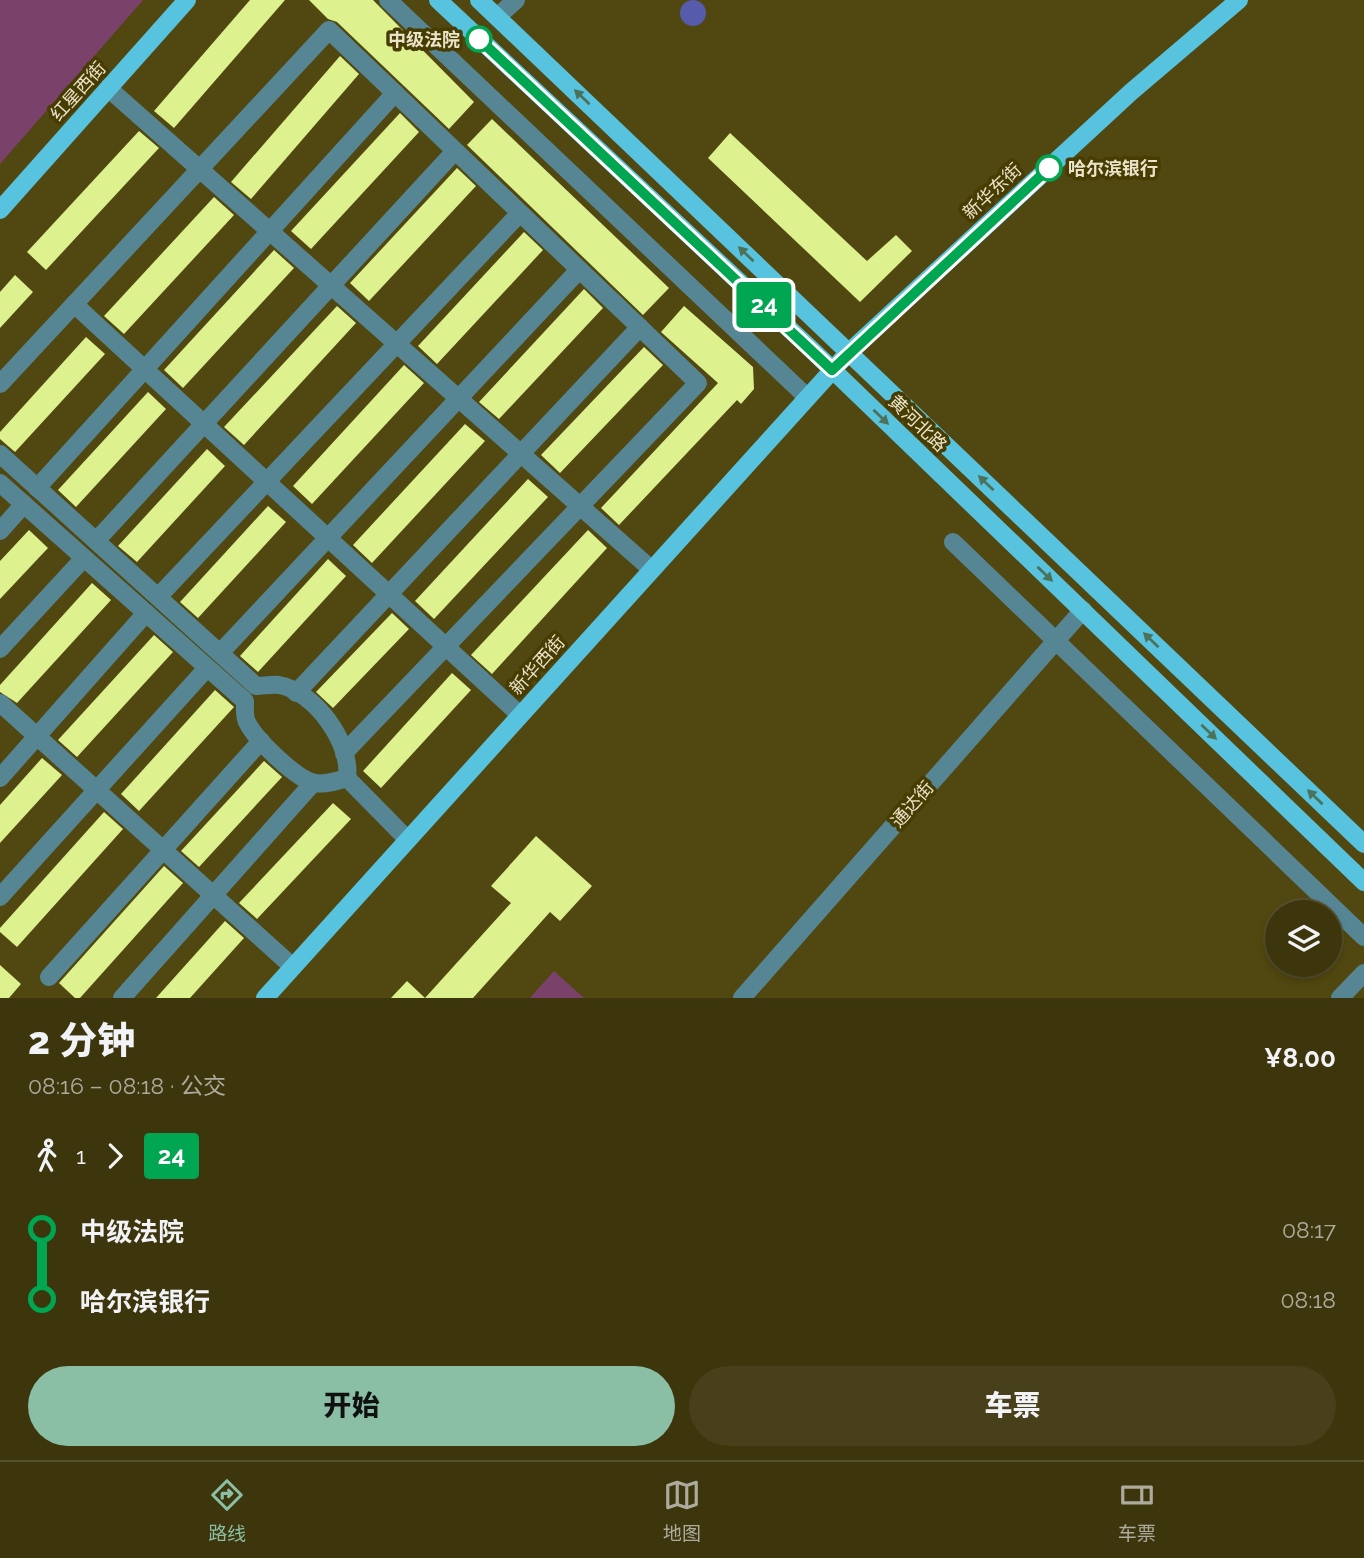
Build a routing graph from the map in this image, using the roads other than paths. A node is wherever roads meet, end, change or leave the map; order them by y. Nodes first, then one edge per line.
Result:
1 (187, 0) edge
2 (388, 0) edge
3 (438, 0) edge
4 (479, 0) edge
5 (516, 0) edge
6 (1240, 0) edge
7 (497, 17) junction
8 (108, 88) junction
9 (395, 93) junction
10 (455, 151) junction
11 (200, 169) junction
12 (0, 210) edge
13 (520, 213) junction
14 (270, 231) junction
15 (579, 270) junction
16 (332, 286) junction
17 (74, 304) junction
18 (640, 327) junction
19 (397, 344) junction
20 (840, 361) junction
21 (145, 370) junction
22 (0, 384) edge
23 (807, 397) junction
24 (459, 398) junction
25 (205, 424) junction
26 (0, 454) edge
27 (522, 454) junction
28 (0, 483) edge
29 (266, 483) junction
30 (37, 488) junction
31 (24, 505) junction
32 (580, 506) junction
33 (0, 531) edge
34 (328, 538) junction
35 (96, 541) junction
36 (953, 542) dead end
37 (84, 558) junction
38 (652, 569) junction
39 (392, 594) junction
40 (158, 597) junction
41 (1083, 610) junction
42 (146, 613) junction
43 (1056, 639) junction
44 (447, 645) junction
45 (0, 649) edge
46 (220, 653) junction
47 (207, 668) junction
48 (296, 693) junction
49 (0, 703) edge
50 (520, 715) junction
51 (37, 736) junction
52 (261, 741) junction
53 (344, 753) junction
54 (0, 778) edge
55 (347, 778) junction
56 (313, 783) junction
57 (97, 790) junction
58 (407, 839) junction
59 (1364, 845) edge
60 (163, 850) junction
61 (1364, 882) edge
62 (214, 895) junction
63 (0, 897) edge
64 (1364, 936) edge
65 (293, 967) junction
66 (1364, 972) edge
67 (49, 977) dead end
68 (122, 998) edge
69 (265, 998) edge
70 (742, 998) edge
71 (1340, 998) edge

1 - 8 main road, 红星西街
2 - 23 street
3 - 20 main road, 黄河北路
4 - 7 main road, 黄河北路
5 - 7 street
6 - 20 main road, 新华东街
20 -> 7 main road, 黄河北路
8 - 11 street
8 - 12 main road, 红星西街
9 - 10 street
9 - 11 street
9 - 14 street
10 - 13 street
10 - 16 street
11 - 14 street
11 - 17 street
13 - 15 street
13 - 19 street
14 - 16 street
14 - 21 street
15 - 18 street
15 - 24 street
16 - 19 street
16 - 25 street
17 - 21 street
17 - 22 street
18 - 27 street
18 - 32 street
19 - 24 street
19 - 29 street
20 - 23 main road, 新华西街
20 -> 41 main road, 黄河北路
59 -> 20 main road, 黄河北路
21 - 25 street
21 - 30 street
23 - 38 main road, 新华西街
24 - 27 street
24 - 34 street
25 - 29 street
25 - 35 street
26 - 30 street
27 - 32 street
27 - 39 street
28 - 31 street
29 - 34 street
29 - 40 street
30 - 35 street
31 - 33 street
31 - 37 street
32 - 38 street
32 - 44 street
34 - 39 street
34 - 46 street
35 - 40 street
36 - 43 street
37 - 42 street
37 - 45 street
38 - 50 main road, 新华西街
39 - 44 street
39 - 48 street
40 - 46 street
41 - 43 street, 通达街
41 -> 61 main road, 黄河北路
42 - 47 street
42 - 51 street
43 - 64 street
43 - 70 street, 通达街
44 - 50 street
44 - 53 street
46 - 48 street
47 - 52 street
47 - 57 street
48 - 53 street
49 - 51 street
50 - 58 main road, 新华西街
51 - 54 street
51 - 57 street
52 - 56 street
52 - 60 street
53 - 55 street
55 - 56 street
55 - 58 street
56 - 62 street
57 - 60 street
57 - 63 street
58 - 65 main road, 新华西街
60 - 62 street
60 - 67 street
62 - 65 street
62 - 68 street
65 - 69 main road, 新华西街
66 - 71 street

